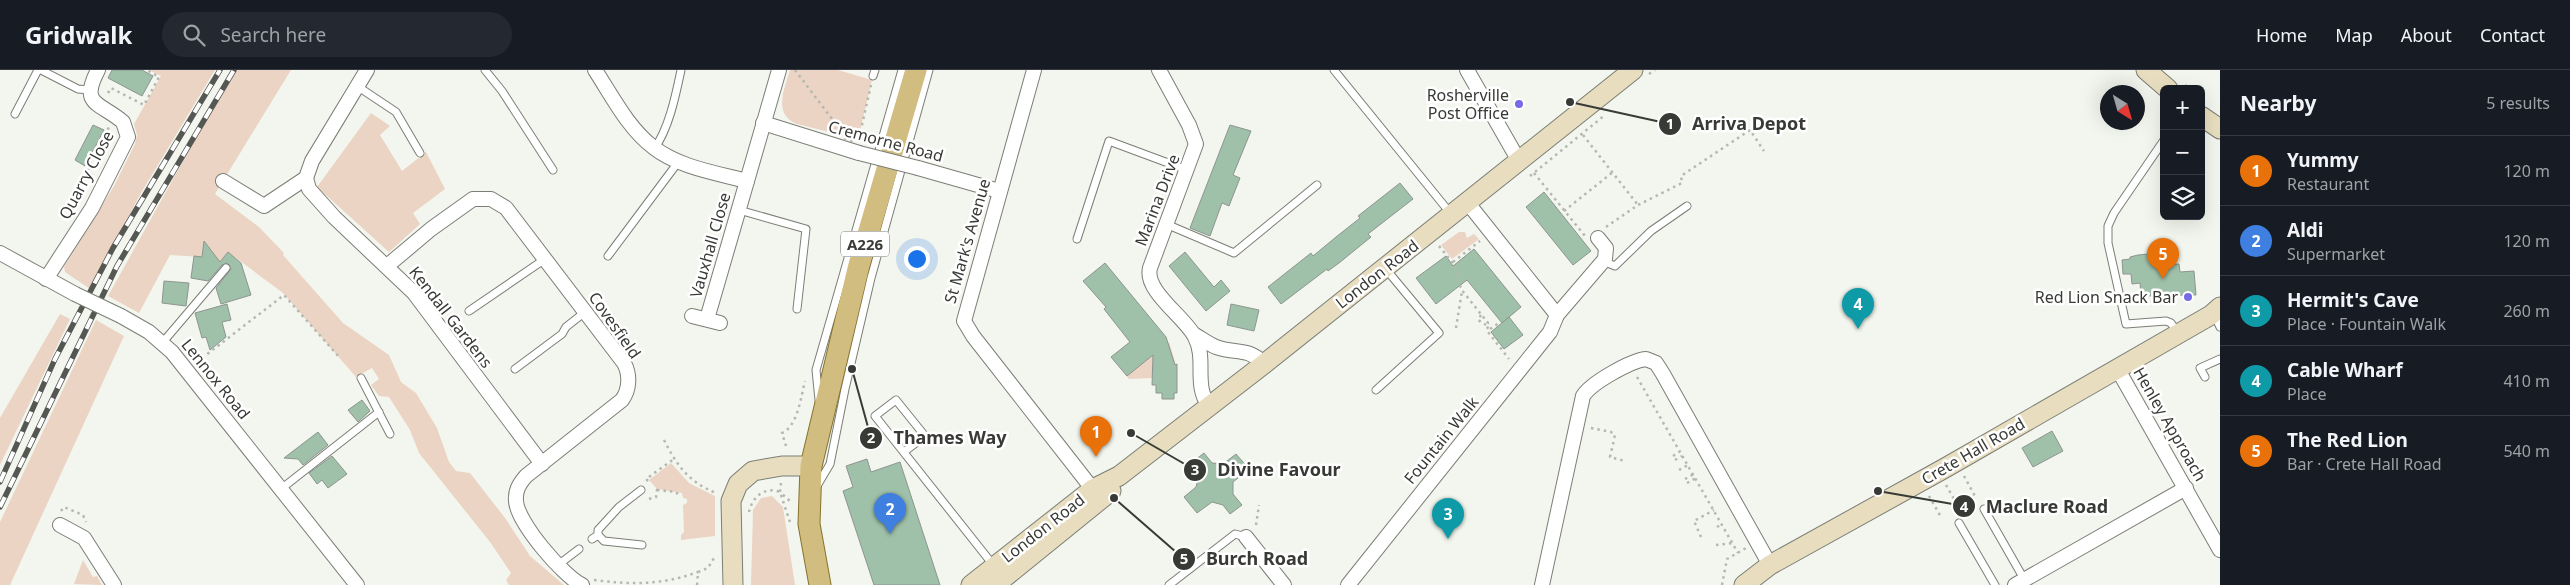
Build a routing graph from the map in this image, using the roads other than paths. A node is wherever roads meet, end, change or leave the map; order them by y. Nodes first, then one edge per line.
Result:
1 (40, 70) edge
2 (98, 70) edge
3 (367, 70) edge
4 (485, 70) edge
5 (595, 70) edge
6 (682, 70) edge
7 (779, 70) edge
8 (902, 70) edge
9 (916, 70) edge
10 (928, 70) edge
11 (1034, 70) edge
12 (1159, 70) edge
13 (1334, 70) edge
14 (1467, 70) edge
15 (2146, 70) edge
16 (1624, 73) edge
17 (2163, 85) edge
18 (357, 86) junction
19 (90, 90) junction
20 (15, 114) dead end
21 (2205, 119) edge
22 (763, 123) junction
23 (2220, 130) edge
24 (2160, 146) edge
25 (654, 149) junction
26 (420, 153) dead end
27 (679, 161) junction
28 (553, 170) dead end
29 (1188, 170) junction
30 (1522, 170) junction
31 (306, 178) junction
32 (223, 181) dead end
33 (746, 181) junction
34 (1317, 185) dead end
35 (999, 192) junction
36 (1467, 202) junction
37 (1687, 206) dead end
38 (739, 210) junction
39 (1451, 215) junction
40 (1166, 224) junction
41 (1595, 235) road end
42 (1077, 239) dead end
43 (0, 253) edge
44 (608, 256) dead end
45 (545, 259) junction
46 (1603, 260) junction
47 (387, 266) junction
48 (1384, 267) junction
49 (226, 268) dead end
50 (46, 279) junction
51 (797, 309) dead end
52 (469, 311) dead end
53 (586, 312) junction
54 (1557, 315) junction
55 (2217, 315) edge
56 (692, 316) dead end
57 (2178, 333) junction
58 (1195, 336) junction
59 (163, 342) junction
60 (2220, 359) edge
61 (1264, 364) junction
62 (2118, 368) junction
63 (514, 369) dead end
64 (2205, 377) dead end
65 (361, 378) dead end
66 (1376, 390) dead end
67 (1209, 406) junction
68 (379, 412) junction
69 (822, 420) junction
70 (390, 434) dead end
71 (904, 452) junction
72 (542, 464) junction
73 (811, 466) junction
74 (2186, 488) junction
75 (281, 489) junction
76 (641, 490) dead end
77 (1097, 494) junction
78 (810, 496) junction
79 (1984, 509) dead end
80 (1959, 523) dead end
81 (60, 525) dead end
82 (1246, 537) joint
83 (642, 545) dead end
84 (579, 549) dead end
85 (2220, 550) edge
86 (558, 565) junction
87 (1770, 565) junction
88 (1002, 575) edge
89 (587, 582) edge
90 (2020, 582) edge
91 (820, 584) edge
92 (114, 585) edge
93 (357, 585) edge
94 (733, 585) edge
95 (971, 585) edge
96 (1169, 585) edge
97 (1284, 585) edge
98 (1348, 585) edge
99 (1542, 585) edge
100 (1744, 585) edge
101 (1995, 585) edge

1 - 19 lane
1 - 20 lane
2 - 19 street
3 - 18 street
4 - 28 lane
5 - 25 street
6 - 25 lane
7 - 22 street, Vauxhall Close
8 - 69 lane
9 - 69 main road, A226
10 - 78 lane
11 - 35 street, St Mark's Avenue
12 - 29 street, Marina Drive
13 - 39 lane
14 - 30 street
15 - 17 main road
16 - 30 main road, London Road
18 - 26 lane
18 - 31 street
19 - 50 street, Quarry Close
21 - 23 main road
22 - 33 street, Vauxhall Close
22 - 35 street, Cremorne Road, bridge
24 - 57 lane
25 - 27 street
27 - 33 street
27 - 44 lane
29 - 40 street, Marina Drive
29 - 42 lane
30 - 36 main road, London Road
31 - 32 street
31 - 47 street, Kendall Gardens
33 - 38 street, Vauxhall Close
34 - 40 lane
35 - 77 street, St Mark's Avenue
36 - 39 main road, London Road
36 - 54 street
37 - 46 lane
38 - 51 lane
38 - 56 street, Vauxhall Close
39 - 48 main road, London Road
40 - 58 street, Marina Drive
41 - 46 street
43 - 50 street, Lennox Road
45 - 47 street, Covesfield
45 - 52 lane
45 - 53 street, Covesfield
46 - 54 street, Fountain Walk
47 - 72 street, Kendall Gardens
48 - 61 main road, London Road
48 - 66 lane
49 - 59 lane
50 - 59 street, Lennox Road, bridge
53 - 63 lane
53 - 72 street, Covesfield
54 - 98 street, Fountain Walk
55 - 57 main road, Crete Hall Road
57 - 62 main road, Crete Hall Road
58 - 61 street, Marina Drive
58 - 67 street, Marina Drive
59 - 75 street, Lennox Road
60 - 64 lane
61 - 67 main road, London Road
62 - 74 street, Henley Approach
62 - 87 main road, Crete Hall Road
65 - 68 lane
67 - 77 main road, London Road
68 - 70 lane
68 - 75 lane
69 - 73 main road, A226
71 - 71 lane
71 - 88 lane
72 - 86 street, Covesfield
73 - 78 main road, A226
73 - 94 main road
74 - 85 street, Henley Approach
74 - 90 street
75 - 93 street, Lennox Road
76 - 83 lane
77 - 88 main road, London Road
78 - 91 main road, A226
79 - 90 lane
80 - 101 lane
81 - 92 street
82 - 96 lane
82 - 97 street
84 - 86 lane
86 - 89 street, Covesfield
87 - 99 street
87 - 100 main road, Crete Hall Road
88 - 95 main road, London Road

